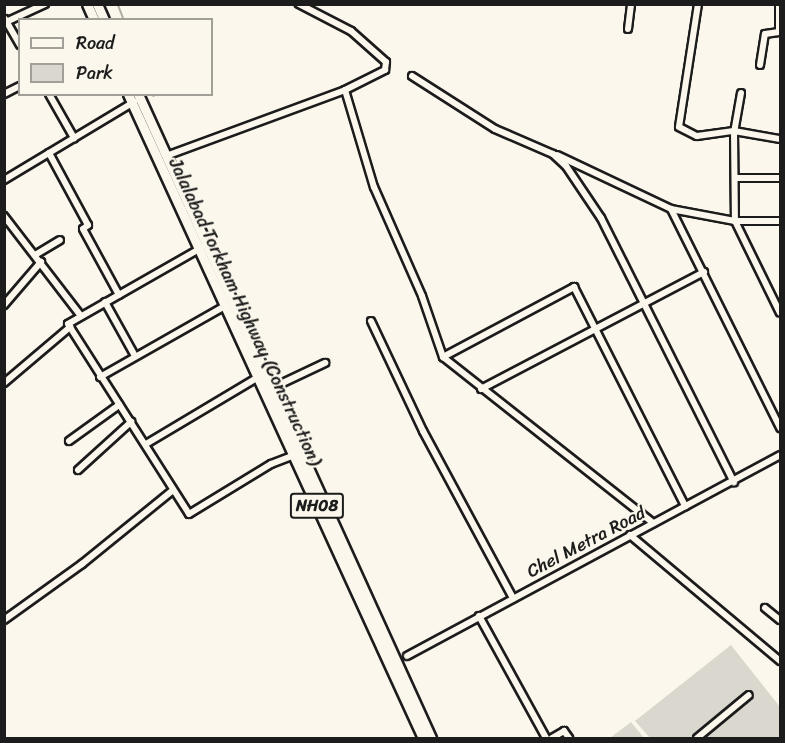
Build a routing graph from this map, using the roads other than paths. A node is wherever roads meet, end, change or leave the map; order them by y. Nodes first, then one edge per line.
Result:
1 (45, 4) edge
2 (97, 4) edge
3 (299, 4) edge
4 (631, 4) edge
5 (698, 4) edge
6 (779, 4) edge
7 (103, 18) edge
8 (5, 20) edge
9 (628, 29) dead end
10 (18, 42) edge
11 (760, 65) dead end
12 (412, 76) dead end
13 (18, 88) edge
14 (345, 90) junction
15 (741, 93) dead end
16 (4, 94) edge
17 (50, 96) edge
18 (134, 98) edge
19 (734, 131) junction
20 (74, 138) junction
21 (780, 139) edge
22 (49, 153) junction
23 (553, 154) junction
24 (166, 156) junction
25 (736, 178) junction
26 (780, 178) edge
27 (4, 180) edge
28 (671, 209) junction
29 (4, 216) edge
30 (735, 221) junction
31 (780, 221) edge
32 (60, 240) dead end
33 (203, 247) junction
34 (35, 255) junction
35 (41, 262) junction
36 (704, 272) junction
37 (211, 273) junction
38 (225, 284) junction
39 (119, 295) junction
40 (105, 302) junction
41 (645, 302) junction
42 (4, 305) edge
43 (230, 305) junction
44 (780, 313) edge
45 (81, 316) junction
46 (371, 321) dead end
47 (70, 327) junction
48 (594, 327) junction
49 (135, 356) junction
50 (443, 357) junction
51 (325, 363) dead end
52 (262, 376) junction
53 (100, 377) junction
54 (4, 383) edge
55 (272, 388) junction
56 (481, 389) junction
57 (119, 405) junction
58 (131, 422) junction
59 (780, 428) edge
60 (69, 441) dead end
61 (146, 444) junction
62 (296, 455) junction
63 (780, 455) edge
64 (78, 470) dead end
65 (734, 482) junction
66 (173, 490) junction
67 (686, 506) junction
68 (652, 523) junction
69 (630, 535) junction
70 (513, 598) junction
71 (765, 608) dead end
72 (479, 616) junction
73 (4, 620) edge
74 (780, 620) edge
75 (392, 651) junction
76 (407, 656) junction
77 (780, 661) edge
78 (401, 673) junction
79 (749, 695) dead end
80 (423, 738) edge
81 (431, 738) edge
82 (546, 738) edge
83 (552, 738) edge
84 (569, 738) edge
85 (697, 738) edge

1 - 8 street
2 - 7 highway
3 - 14 street
4 - 9 street
5 - 19 street
6 - 11 street
8 - 10 street
12 - 23 street
13 - 16 street
14 - 24 street
14 - 50 street
15 - 19 street
17 - 20 street
18 - 20 street
18 - 24 highway, NH08
18 - 33 highway, Jalalabad Torkham Highway (Construction) / NH08
19 - 21 street
19 - 25 street
20 - 22 street
22 - 27 street
22 - 39 street
23 - 28 street
23 - 41 street
24 - 33 highway, NH08
25 - 26 street
25 - 30 street
28 - 30 street
28 - 36 street
29 - 34 street
30 - 31 street
30 - 44 street
32 - 34 street
33 - 37 highway, Jalalabad Torkham Highway (Construction) / NH08
33 - 38 highway, NH08
33 - 39 street
34 - 35 street
35 - 42 street
35 - 45 street
36 - 41 street
36 - 59 street
37 - 38 highway, NH08
37 - 43 highway, Jalalabad Torkham Highway (Construction) / NH08
38 - 43 highway, NH08
39 - 40 street
40 - 45 street
40 - 49 street
41 - 48 street
41 - 65 street
43 - 49 street
43 - 52 highway, Jalalabad Torkham Highway (Construction) / NH08
45 - 47 street
46 - 70 street
47 - 53 street
47 - 54 street
48 - 50 street
48 - 56 street
48 - 67 street
49 - 53 street
50 - 56 street
51 - 55 street
52 - 55 highway, NH08
52 - 61 street
52 - 62 highway, Jalalabad Torkham Highway (Construction) / NH08
53 - 57 street
55 - 62 highway, NH08
56 - 68 street
57 - 58 street
57 - 60 street
58 - 61 street
58 - 64 street
61 - 66 street
62 - 66 street
62 - 75 highway, NH08
62 - 80 highway, Jalalabad Torkham Highway (Construction) / NH08
63 - 65 street, Chel Metra Road
65 - 67 street, Chel Metra Road
66 - 73 street
67 - 68 street, Chel Metra Road
68 - 69 street, Chel Metra Road
69 - 70 street, Chel Metra Road
69 - 77 street
70 - 72 street, Chel Metra Road
71 - 74 street
72 - 76 street, Chel Metra Road
72 - 82 street
75 - 76 street
75 - 78 highway, NH08
76 - 78 street
78 - 81 highway, NH08
79 - 85 street
83 - 84 street

